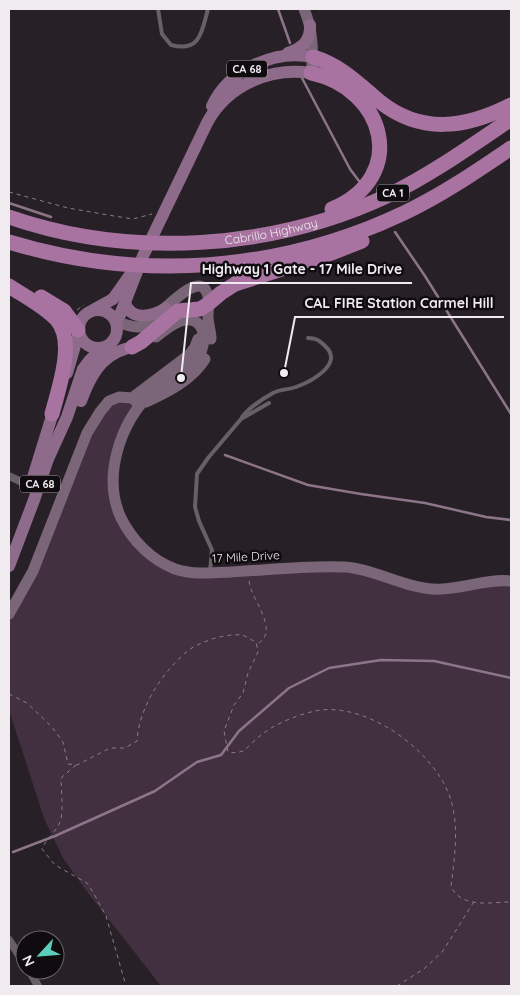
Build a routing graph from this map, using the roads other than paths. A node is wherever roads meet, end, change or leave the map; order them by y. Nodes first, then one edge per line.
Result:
1 (158, 9) edge
2 (208, 9) edge
3 (304, 9) edge
4 (310, 25) junction
5 (313, 57) junction
6 (274, 58) junction
7 (311, 73) junction
8 (511, 105) edge
9 (511, 119) edge
10 (207, 123) junction
11 (511, 148) edge
12 (436, 197) junction
13 (9, 217) edge
14 (260, 235) junction
15 (9, 242) edge
16 (131, 279) junction
17 (9, 280) edge
18 (9, 286) edge
19 (125, 302) junction
20 (208, 304) junction
21 (166, 308) junction
22 (93, 310) junction
23 (116, 321) junction
24 (78, 331) junction
25 (308, 338) dead end
26 (103, 348) junction
27 (128, 348) junction
28 (136, 401) junction
29 (269, 404) dead end
30 (52, 414) junction
31 (241, 418) junction
32 (61, 432) junction
33 (9, 476) edge
34 (30, 486) junction
35 (20, 536) junction
36 (9, 566) edge
37 (210, 573) junction
38 (511, 581) edge
39 (9, 614) edge

1 - 2 lane
3 - 4 main road
4 - 5 main road
4 - 6 main road
5 - 6 main road, CA 68
5 - 7 main road
5 - 8 highway
6 - 10 main road, CA 68
7 - 10 main road, CA 68
7 - 14 highway, CA 68
9 - 14 highway, Cabrillo Highway / CA 1
10 - 16 main road, CA 68
11 - 12 highway, Cabrillo Highway / CA 1
12 - 15 highway, Cabrillo Highway / CA 1
12 - 20 highway
13 - 14 highway, Cabrillo Highway / CA 1
16 - 19 main road, CA 68
16 - 22 main road, CA 68
17 - 24 highway
18 - 30 highway
19 - 21 main road
19 - 23 main road, CA 68
20 - 21 main road
20 - 27 highway
20 - 28 main road
21 - 23 main road
22 - 23 main road
22 - 24 main road, CA 68
23 - 26 main road, CA 68
24 - 26 main road
24 - 30 main road, CA 68
25 - 31 lane
26 - 27 main road
26 - 32 main road, CA 68
27 - 28 main road
27 - 32 main road
28 - 37 main road, 17 Mile Drive
28 - 39 main road
29 - 31 lane
30 - 34 main road, CA 68
31 - 37 lane
32 - 35 main road, CA 68
33 - 34 street
34 - 35 main road, CA 68
35 - 36 main road, CA 68
37 - 38 main road, 17 Mile Drive

